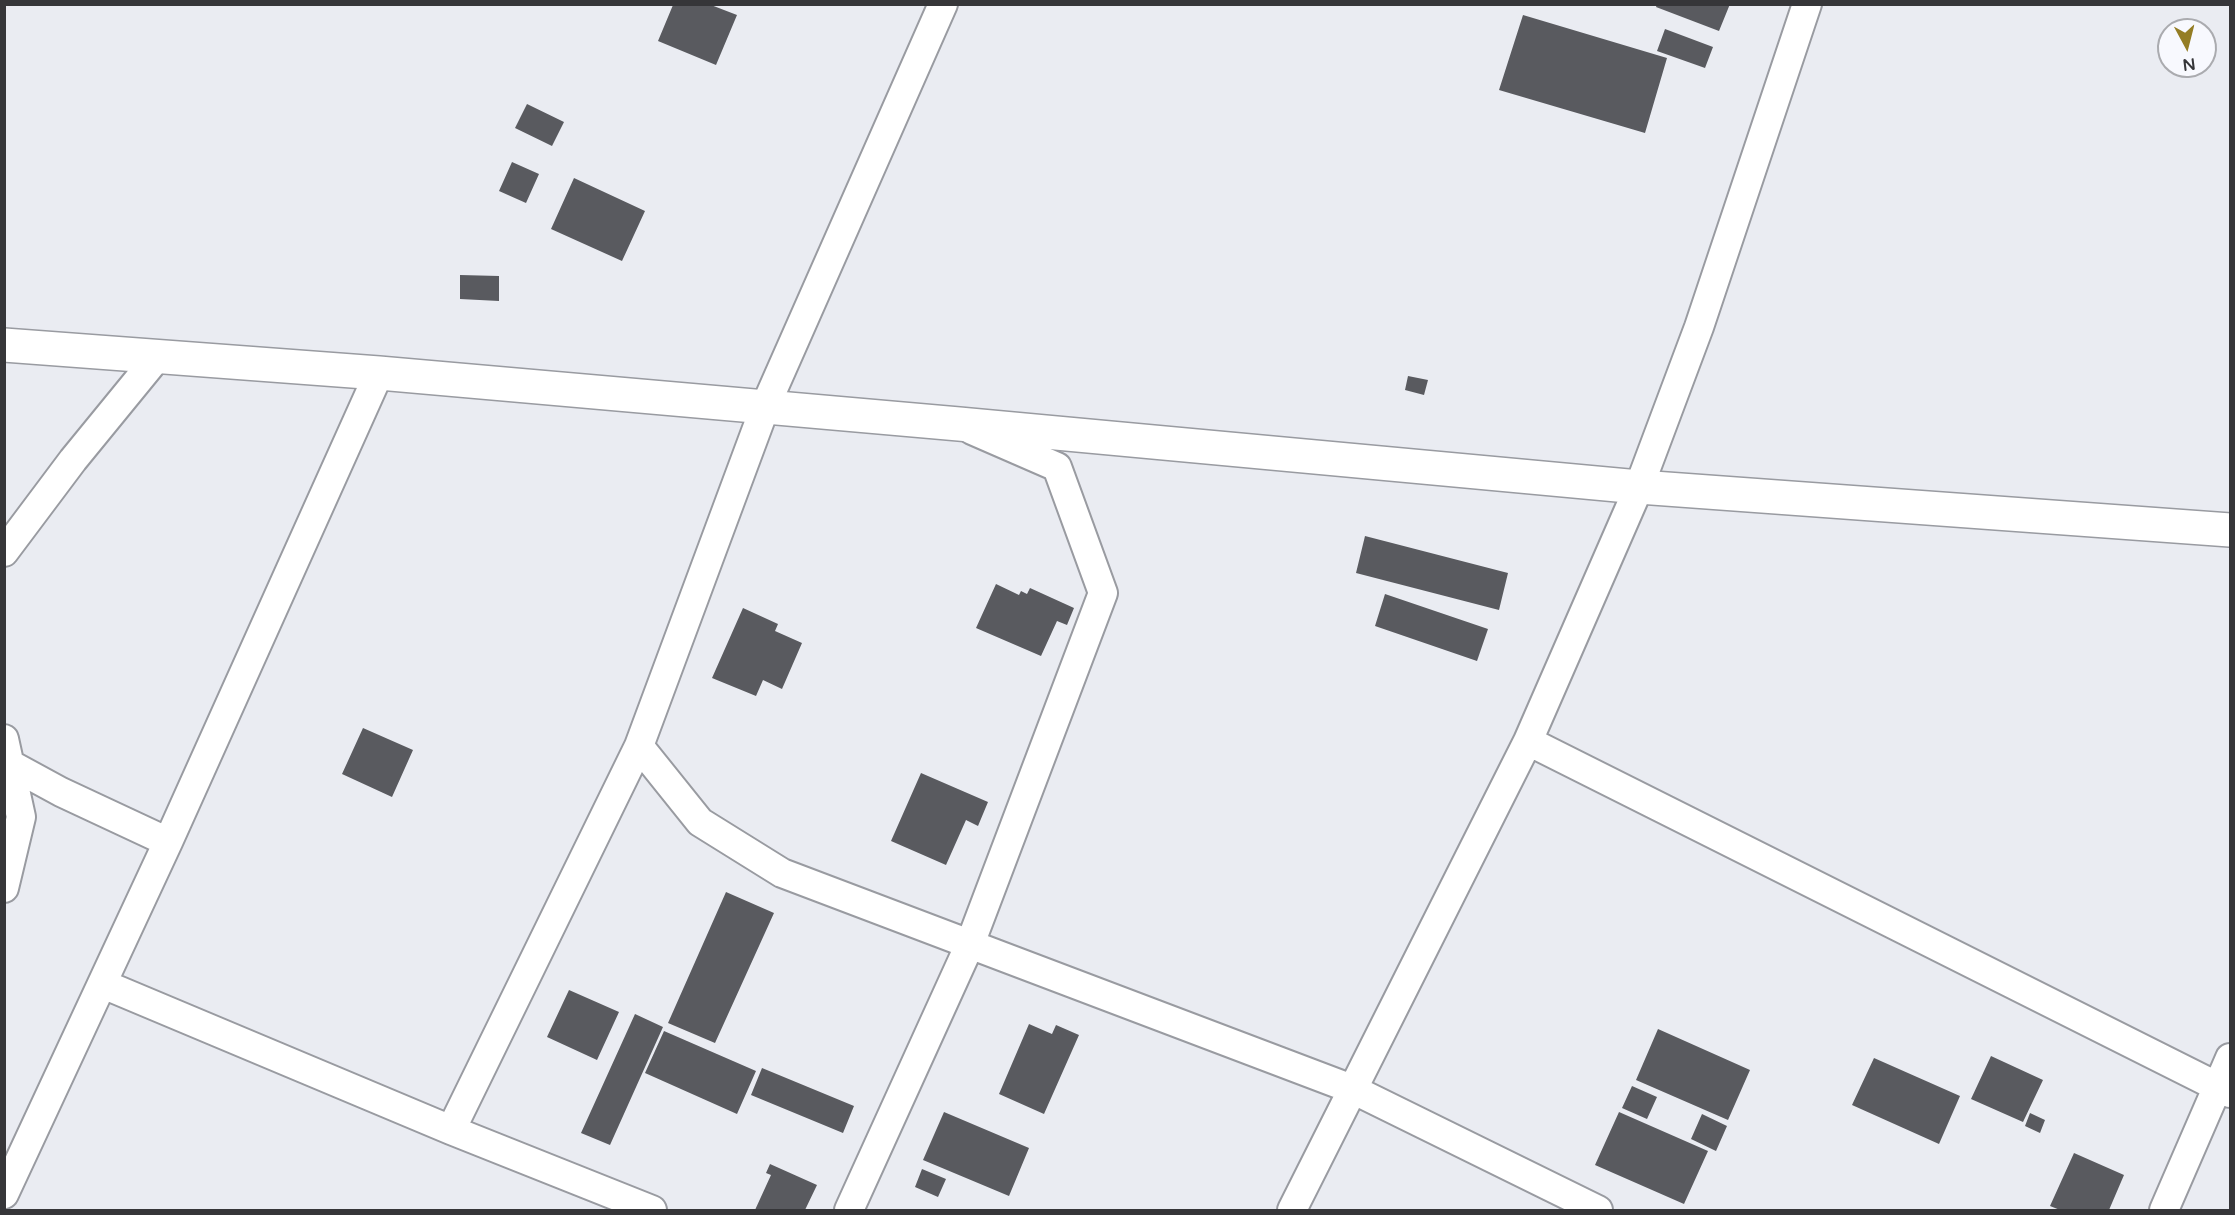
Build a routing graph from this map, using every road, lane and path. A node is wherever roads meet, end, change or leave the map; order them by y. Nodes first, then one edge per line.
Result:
1 (943, 4) edge
2 (1807, 4) edge
3 (4, 345) edge
4 (158, 356) junction
5 (379, 373) junction
6 (765, 407) junction
7 (959, 424) junction
8 (1639, 487) junction
9 (2230, 530) edge
10 (4, 552) edge
11 (1528, 741) junction
12 (639, 746) junction
13 (6, 755) edge
14 (168, 842) junction
15 (4, 888) edge
16 (970, 944) junction
17 (103, 984) junction
18 (2230, 1058) edge
19 (1352, 1089) junction
20 (2224, 1090) edge
21 (451, 1130) junction
22 (4, 1194) edge
23 (652, 1210) edge
24 (849, 1210) edge
25 (1292, 1210) edge
26 (1598, 1210) edge
27 (2164, 1210) edge

1 - 6 street
2 - 8 street
3 - 4 street
4 - 5 street
4 - 10 street
5 - 6 street
5 - 14 street
6 - 7 street
6 - 12 street
7 - 8 street
7 - 16 street
8 - 9 street
8 - 11 street
11 - 19 street
11 - 20 street
12 - 16 street
12 - 21 street
13 - 14 street
13 - 15 street
14 - 17 street
16 - 19 street
16 - 24 street
17 - 21 street
17 - 22 street
18 - 20 street
19 - 25 street
19 - 26 street
20 - 27 street
21 - 23 street

